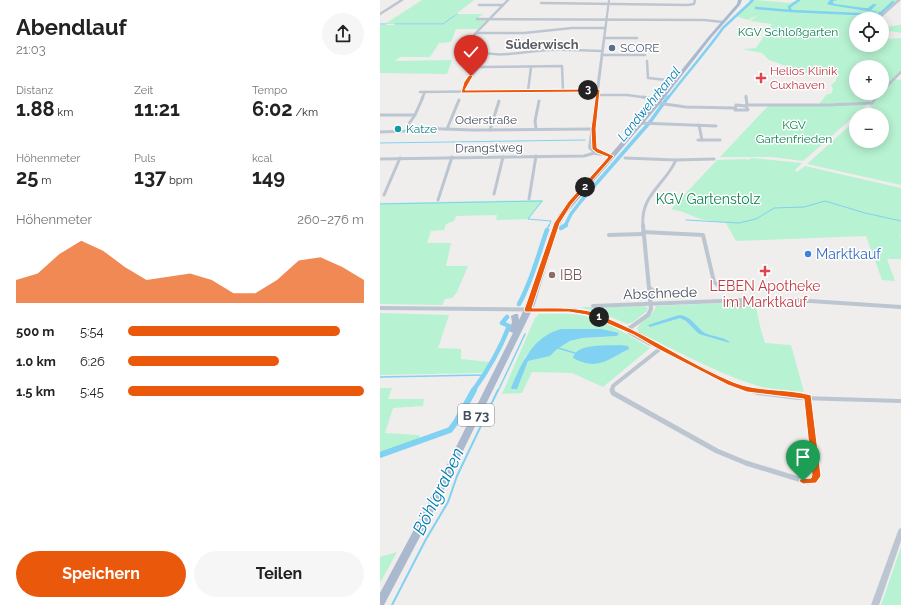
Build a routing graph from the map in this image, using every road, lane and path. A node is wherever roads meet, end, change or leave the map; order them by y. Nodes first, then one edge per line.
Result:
1 (402, 0) edge
2 (508, 0) edge
3 (609, 0) edge
4 (695, 0) edge
5 (899, 0) edge
6 (740, 1) edge
7 (541, 3) dead end
8 (609, 4) junction
9 (479, 5) dead end
10 (503, 5) junction
11 (886, 12) edge
12 (380, 14) edge
13 (477, 18) dead end
14 (490, 19) junction
15 (606, 19) junction
16 (723, 22) junction
17 (605, 28) junction
18 (476, 33) junction
19 (604, 38) junction
20 (637, 38) dead end
21 (602, 51) junction
22 (602, 55) junction
23 (645, 55) dead end
24 (647, 61) dead end
25 (531, 67) junction
26 (901, 72) edge
27 (676, 81) junction
28 (889, 84) edge
29 (528, 91) junction
30 (563, 91) junction
31 (462, 92) junction
32 (598, 92) junction
33 (746, 96) dead end
34 (459, 100) dead end
35 (874, 100) edge
36 (499, 101) dead end
37 (539, 101) dead end
38 (661, 103) junction
39 (746, 105) junction
40 (735, 108) junction
41 (380, 115) edge
42 (415, 115) junction
43 (643, 124) junction
44 (699, 125) junction
45 (716, 126) dead end
46 (411, 128) junction
47 (447, 129) junction
48 (536, 129) junction
49 (594, 129) junction
50 (490, 130) junction
51 (380, 132) edge
52 (720, 140) dead end
53 (597, 153) junction
54 (536, 156) junction
55 (611, 156) junction
56 (452, 157) junction
57 (503, 157) junction
58 (380, 158) edge
59 (400, 158) junction
60 (624, 158) dead end
61 (714, 159) dead end
62 (676, 160) junction
63 (494, 194) dead end
64 (384, 195) dead end
65 (529, 198) dead end
66 (438, 200) dead end
67 (643, 233) junction
68 (609, 235) dead end
69 (719, 286) dead end
70 (747, 300) dead end
71 (755, 301) dead end
72 (652, 305) junction
73 (593, 306) dead end
74 (380, 308) edge
75 (901, 308) edge
76 (493, 310) junction
77 (528, 310) junction
78 (514, 316) joint
79 (626, 330) junction
80 (510, 347) junction
81 (661, 348) junction
82 (808, 397) junction
83 (883, 401) junction
84 (901, 401) edge
85 (901, 404) edge
86 (901, 531) edge
87 (380, 603) edge
88 (875, 605) edge

1 - 12 street
2 - 10 street
3 - 8 street
4 - 8 street
5 - 11 street
6 - 16 main road, B 73
7 - 8 street
8 - 15 street
9 - 10 street
10 - 14 street
13 - 14 street
14 - 15 street
14 - 18 street
15 - 16 street
15 - 17 street
16 - 27 main road, B 73
17 - 18 street
17 - 19 street
18 - 21 street
19 - 20 street
19 - 21 street
21 - 22 street
22 - 23 street
22 - 32 street
24 - 27 street
25 - 29 street
25 - 30 street
25 - 31 street
26 - 28 street
27 - 38 main road, B 73
29 - 30 street
29 - 31 street
30 - 32 street
31 - 42 street
32 - 38 street
32 - 49 street
33 - 39 street
34 - 47 street
35 - 39 street
36 - 50 street
37 - 48 street
38 - 40 street
38 - 43 main road, B 73
39 - 40 street
39 - 40 street
41 - 42 street
42 - 46 street
43 - 44 street
43 - 55 main road, B 73
44 - 45 street
44 - 52 street
46 - 47 street, Oderstraße
46 - 51 street, Oderstraße
47 - 50 street, Oderstraße
48 - 49 street, Oderstraße
48 - 50 street, Oderstraße
49 - 53 street
53 - 54 street, Drangstweg
53 - 55 street
54 - 57 street, Drangstweg
54 - 65 street
55 - 77 main road, B 73
56 - 57 street, Drangstweg
56 - 59 street, Drangstweg
56 - 66 street
57 - 63 street
58 - 59 street, Drangstweg
59 - 64 street
60 - 62 street
61 - 62 street
62 - 67 street
67 - 68 street
67 - 69 street
67 - 72 street
70 - 72 street, Abschnede
71 - 75 street
72 - 73 street, Abschnede
72 - 79 street
74 - 76 street
76 - 77 street
76 - 78 street
77 - 79 street
77 - 80 main road, B 73
78 - 80 main road, B 73
79 - 81 street
80 - 87 main road, B 73
81 - 82 street
81 - 82 street
82 - 83 street
83 - 84 street
83 - 85 street
86 - 88 street

